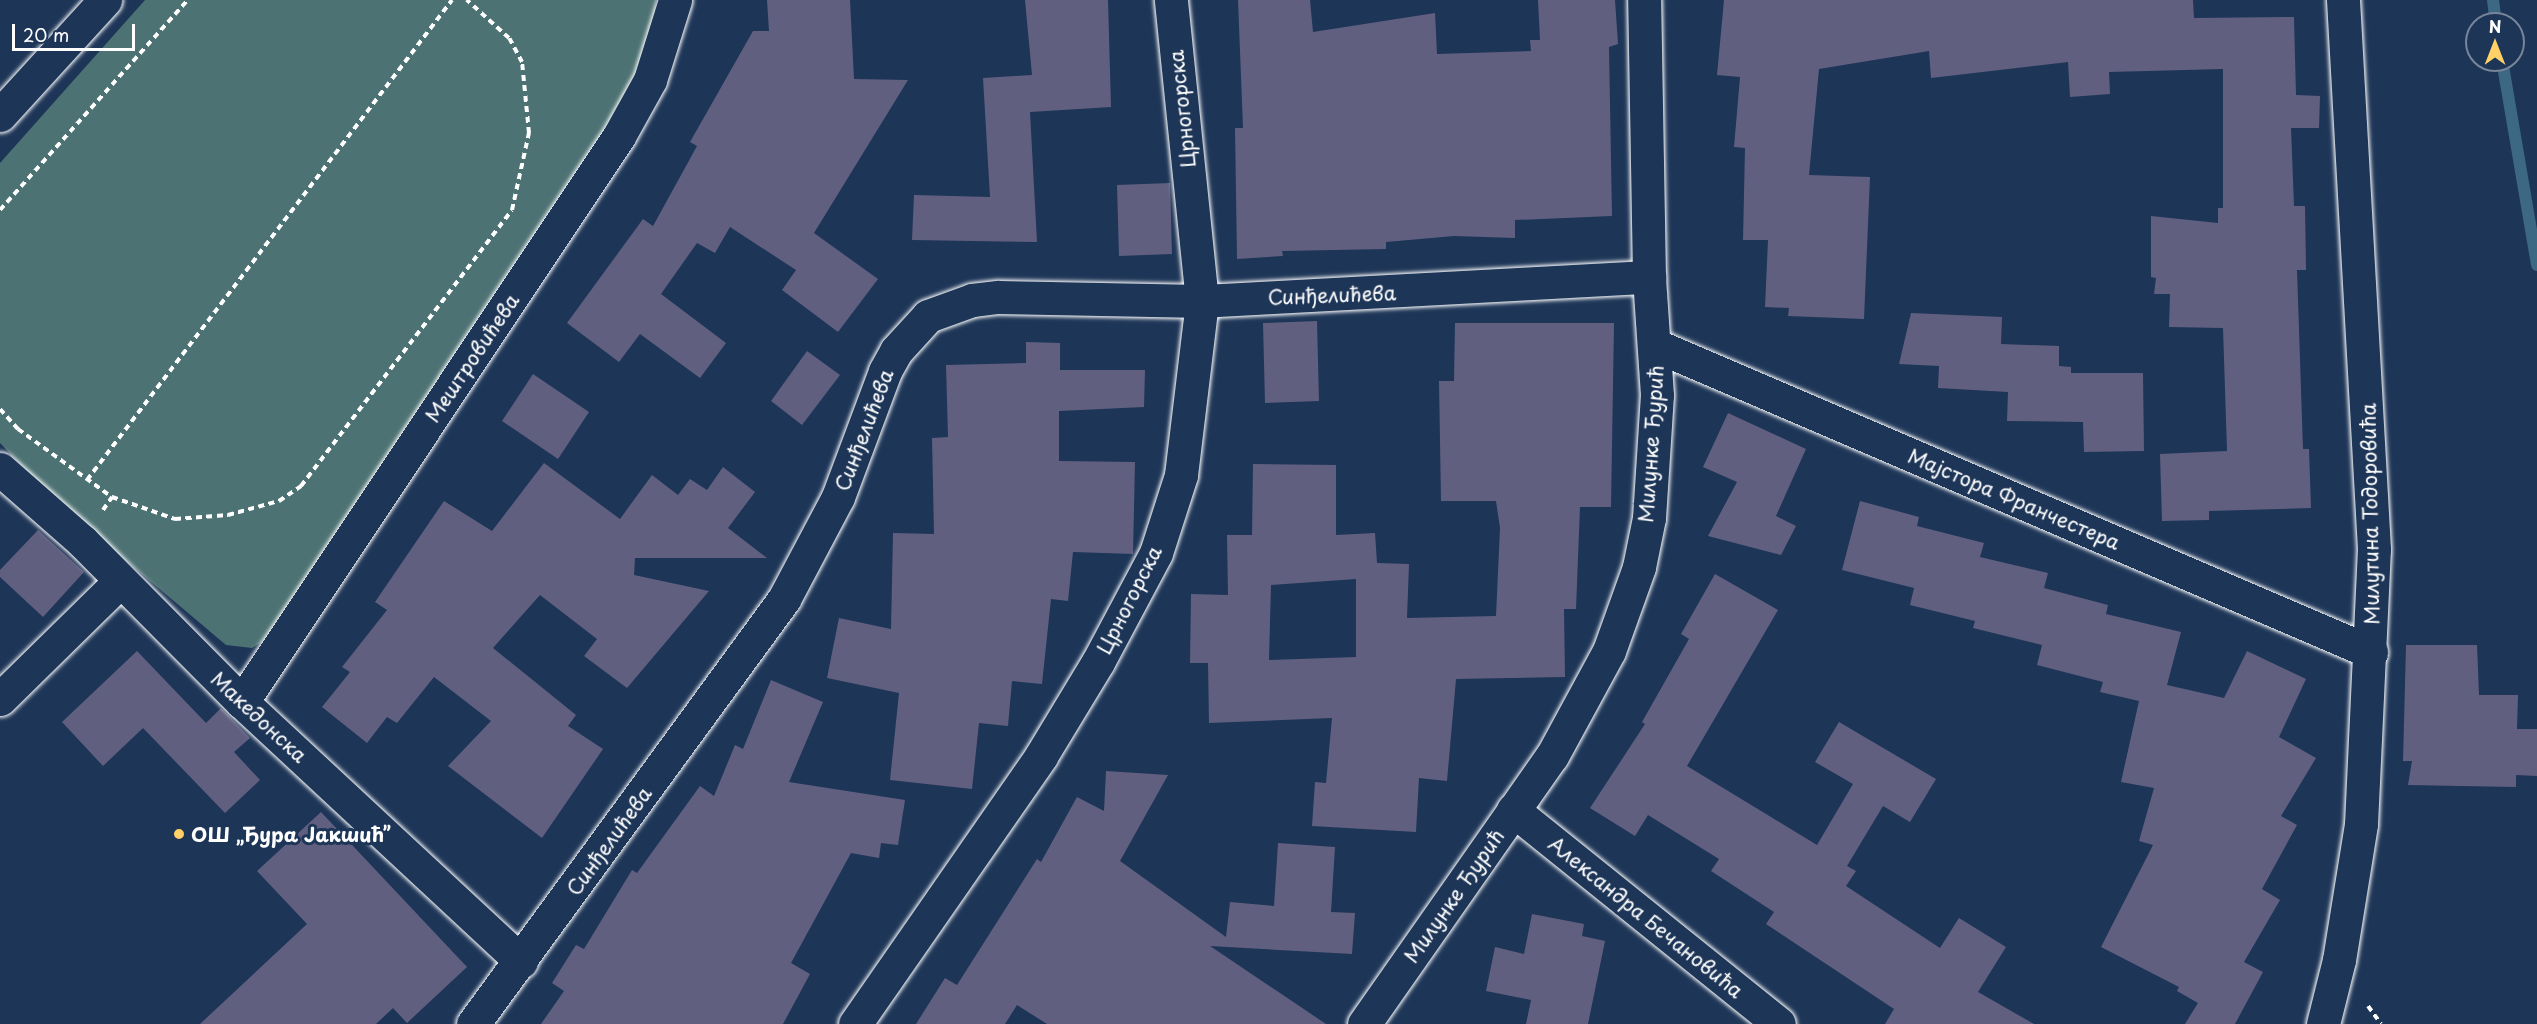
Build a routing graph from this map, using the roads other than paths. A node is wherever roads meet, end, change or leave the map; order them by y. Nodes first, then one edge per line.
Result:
1 (105, 0) edge
2 (675, 0) edge
3 (1171, 0) edge
4 (1644, 0) edge
5 (2343, 0) edge
6 (0, 115) edge
7 (1649, 277) junction
8 (1202, 301) junction
9 (1657, 346) junction
10 (0, 469) edge
11 (120, 582) junction
12 (2371, 652) junction
13 (0, 699) edge
14 (242, 702) junction
15 (1513, 810) junction
16 (522, 961) junction
17 (473, 1024) edge
18 (855, 1024) edge
19 (1364, 1024) edge
20 (1779, 1024) edge
21 (2323, 1024) edge

1 - 6 street
2 - 14 street, Мештровићева
3 - 8 street, Црногорска
4 - 7 street, Милунке Ђурић
5 - 12 street, Милутина Тодоровића
7 - 8 street, Синђелићева
7 - 9 street, Милунке Ђурић
8 - 16 street, Синђелићева
8 - 18 street, Црногорска
9 - 12 street, Мајстора Франчестера
9 - 15 street, Милунке Ђурић
10 - 11 street, Македонска
11 - 13 street
11 - 14 street, Македонска
12 - 21 street, Милутина Тодоровића
14 - 16 street, Македонска
15 - 19 street, Милунке Ђурић
15 - 20 street, Александра Бечановића
16 - 17 street, Синђелићева

